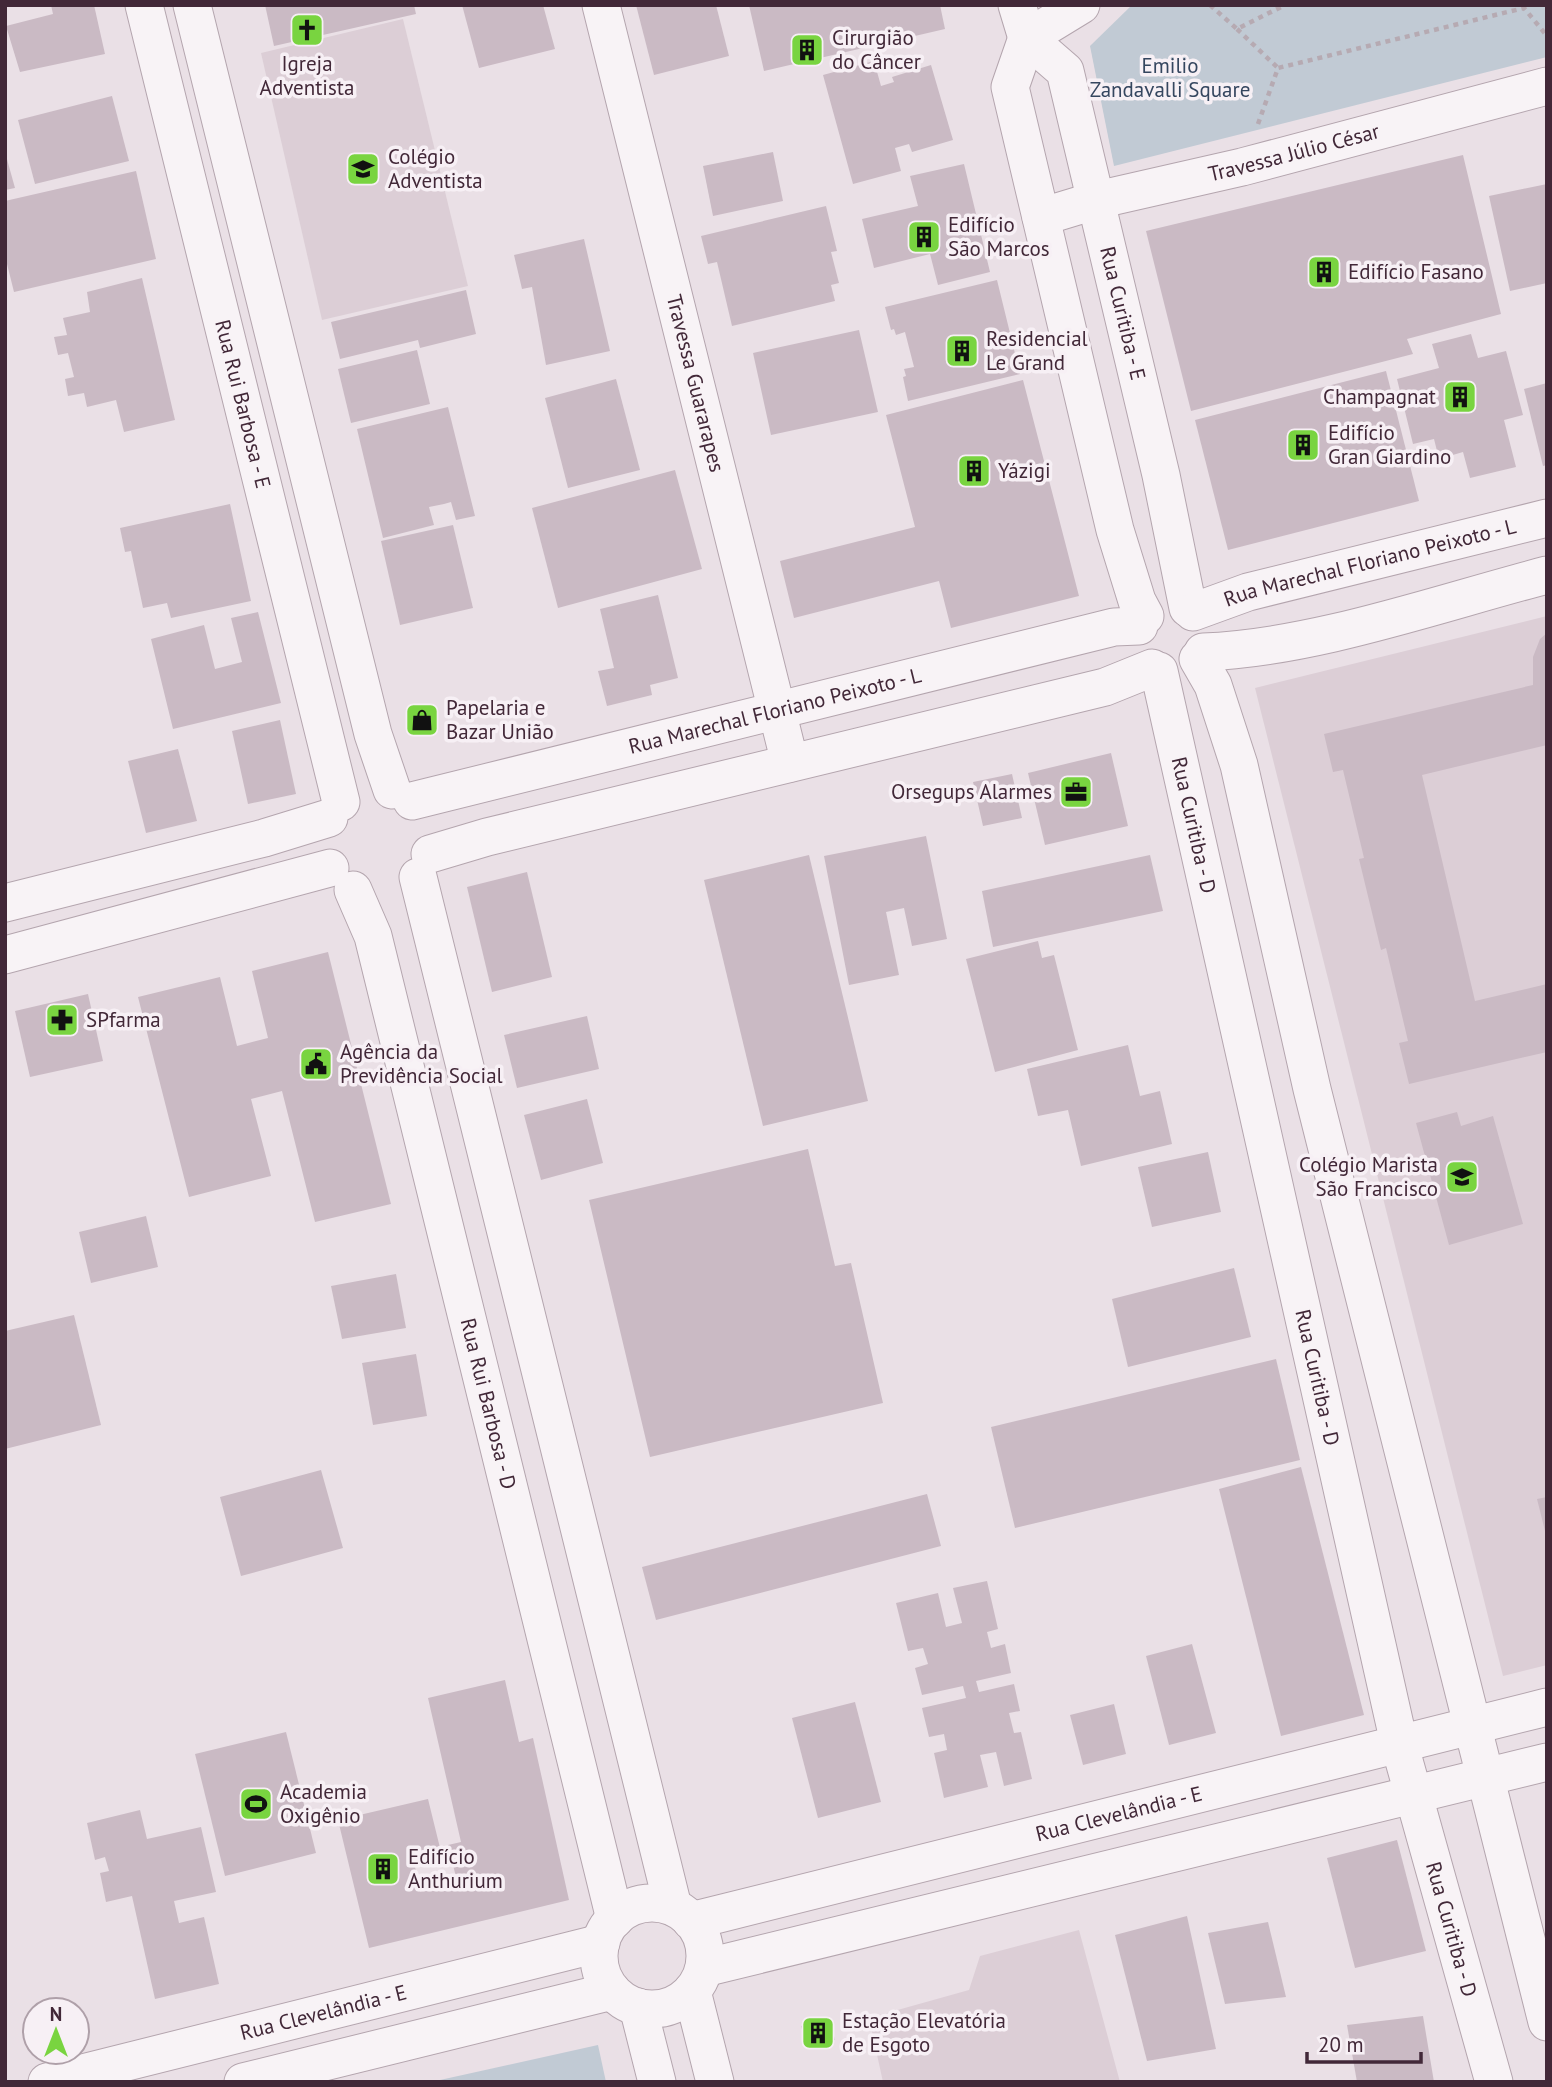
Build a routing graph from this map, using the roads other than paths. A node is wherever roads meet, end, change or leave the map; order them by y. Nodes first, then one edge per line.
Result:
1 (144, 5) edge
2 (192, 5) edge
3 (601, 5) edge
4 (1081, 5) edge
5 (1022, 22) edge
6 (1547, 86) edge
7 (1097, 200) junction
8 (1041, 217) junction
9 (1547, 517) edge
10 (1547, 575) edge
11 (1190, 610) junction
12 (1142, 621) junction
13 (1201, 656) junction
14 (1155, 669) junction
15 (777, 710) junction
16 (579, 760) junction
17 (790, 763) junction
18 (402, 796) junction
19 (335, 810) junction
20 (590, 813) junction
21 (424, 866) junction
22 (342, 879) junction
23 (5, 903) edge
24 (5, 955) edge
25 (1547, 1707) edge
26 (1472, 1726) junction
27 (1399, 1743) junction
28 (1547, 1762) edge
29 (1485, 1777) junction
30 (1413, 1794) junction
31 (996, 1844) junction
32 (1009, 1892) junction
33 (682, 1914) junction
34 (608, 1931) junction
35 (698, 1980) junction
36 (625, 1999) junction
37 (1547, 2022) edge
38 (47, 2082) edge
39 (243, 2082) edge
40 (657, 2082) edge
41 (715, 2082) edge
42 (1494, 2082) edge

1 - 19 street, Rua Rui Barbosa - E
2 - 18 street
3 - 15 street, Travessa Guararapes
4 - 5 street
5 - 7 street, Rua Curitiba - E
5 - 8 street
6 - 7 street, Travessa Júlio César
7 - 8 street, Travessa Júlio César
7 - 11 street, Rua Curitiba - E
8 - 12 street
9 - 11 street, Rua Marechal Floriano Peixoto - L
10 - 13 street
11 - 12 street
11 - 13 street
12 - 14 street
12 - 15 street, Rua Marechal Floriano Peixoto - L
13 - 14 street
13 - 26 street
14 - 17 street
14 - 27 street, Rua Curitiba - D
15 - 16 street, Rua Marechal Floriano Peixoto - L
15 - 17 street, Travessa Guararapes
16 - 18 street, Rua Marechal Floriano Peixoto - L
16 - 20 street
17 - 20 street
18 - 19 street
18 - 21 street
19 - 22 street
19 - 23 street
20 - 21 street
21 - 22 street
21 - 33 street
22 - 24 street
22 - 34 street, Rua Rui Barbosa - D
25 - 26 street, Rua Clevelândia - E
26 - 27 street, Rua Clevelândia - E
26 - 29 street
27 - 30 street, Rua Curitiba - D
27 - 31 street, Rua Clevelândia - E
28 - 29 street
29 - 30 street
29 - 37 street
30 - 32 street
30 - 42 street, Rua Curitiba - D
31 - 32 street
31 - 33 street, Rua Clevelândia - E
32 - 35 street
33 - 34 street
33 - 35 street
34 - 36 street
34 - 38 street, Rua Clevelândia - E
35 - 36 street
35 - 41 street
36 - 39 street
36 - 40 street

